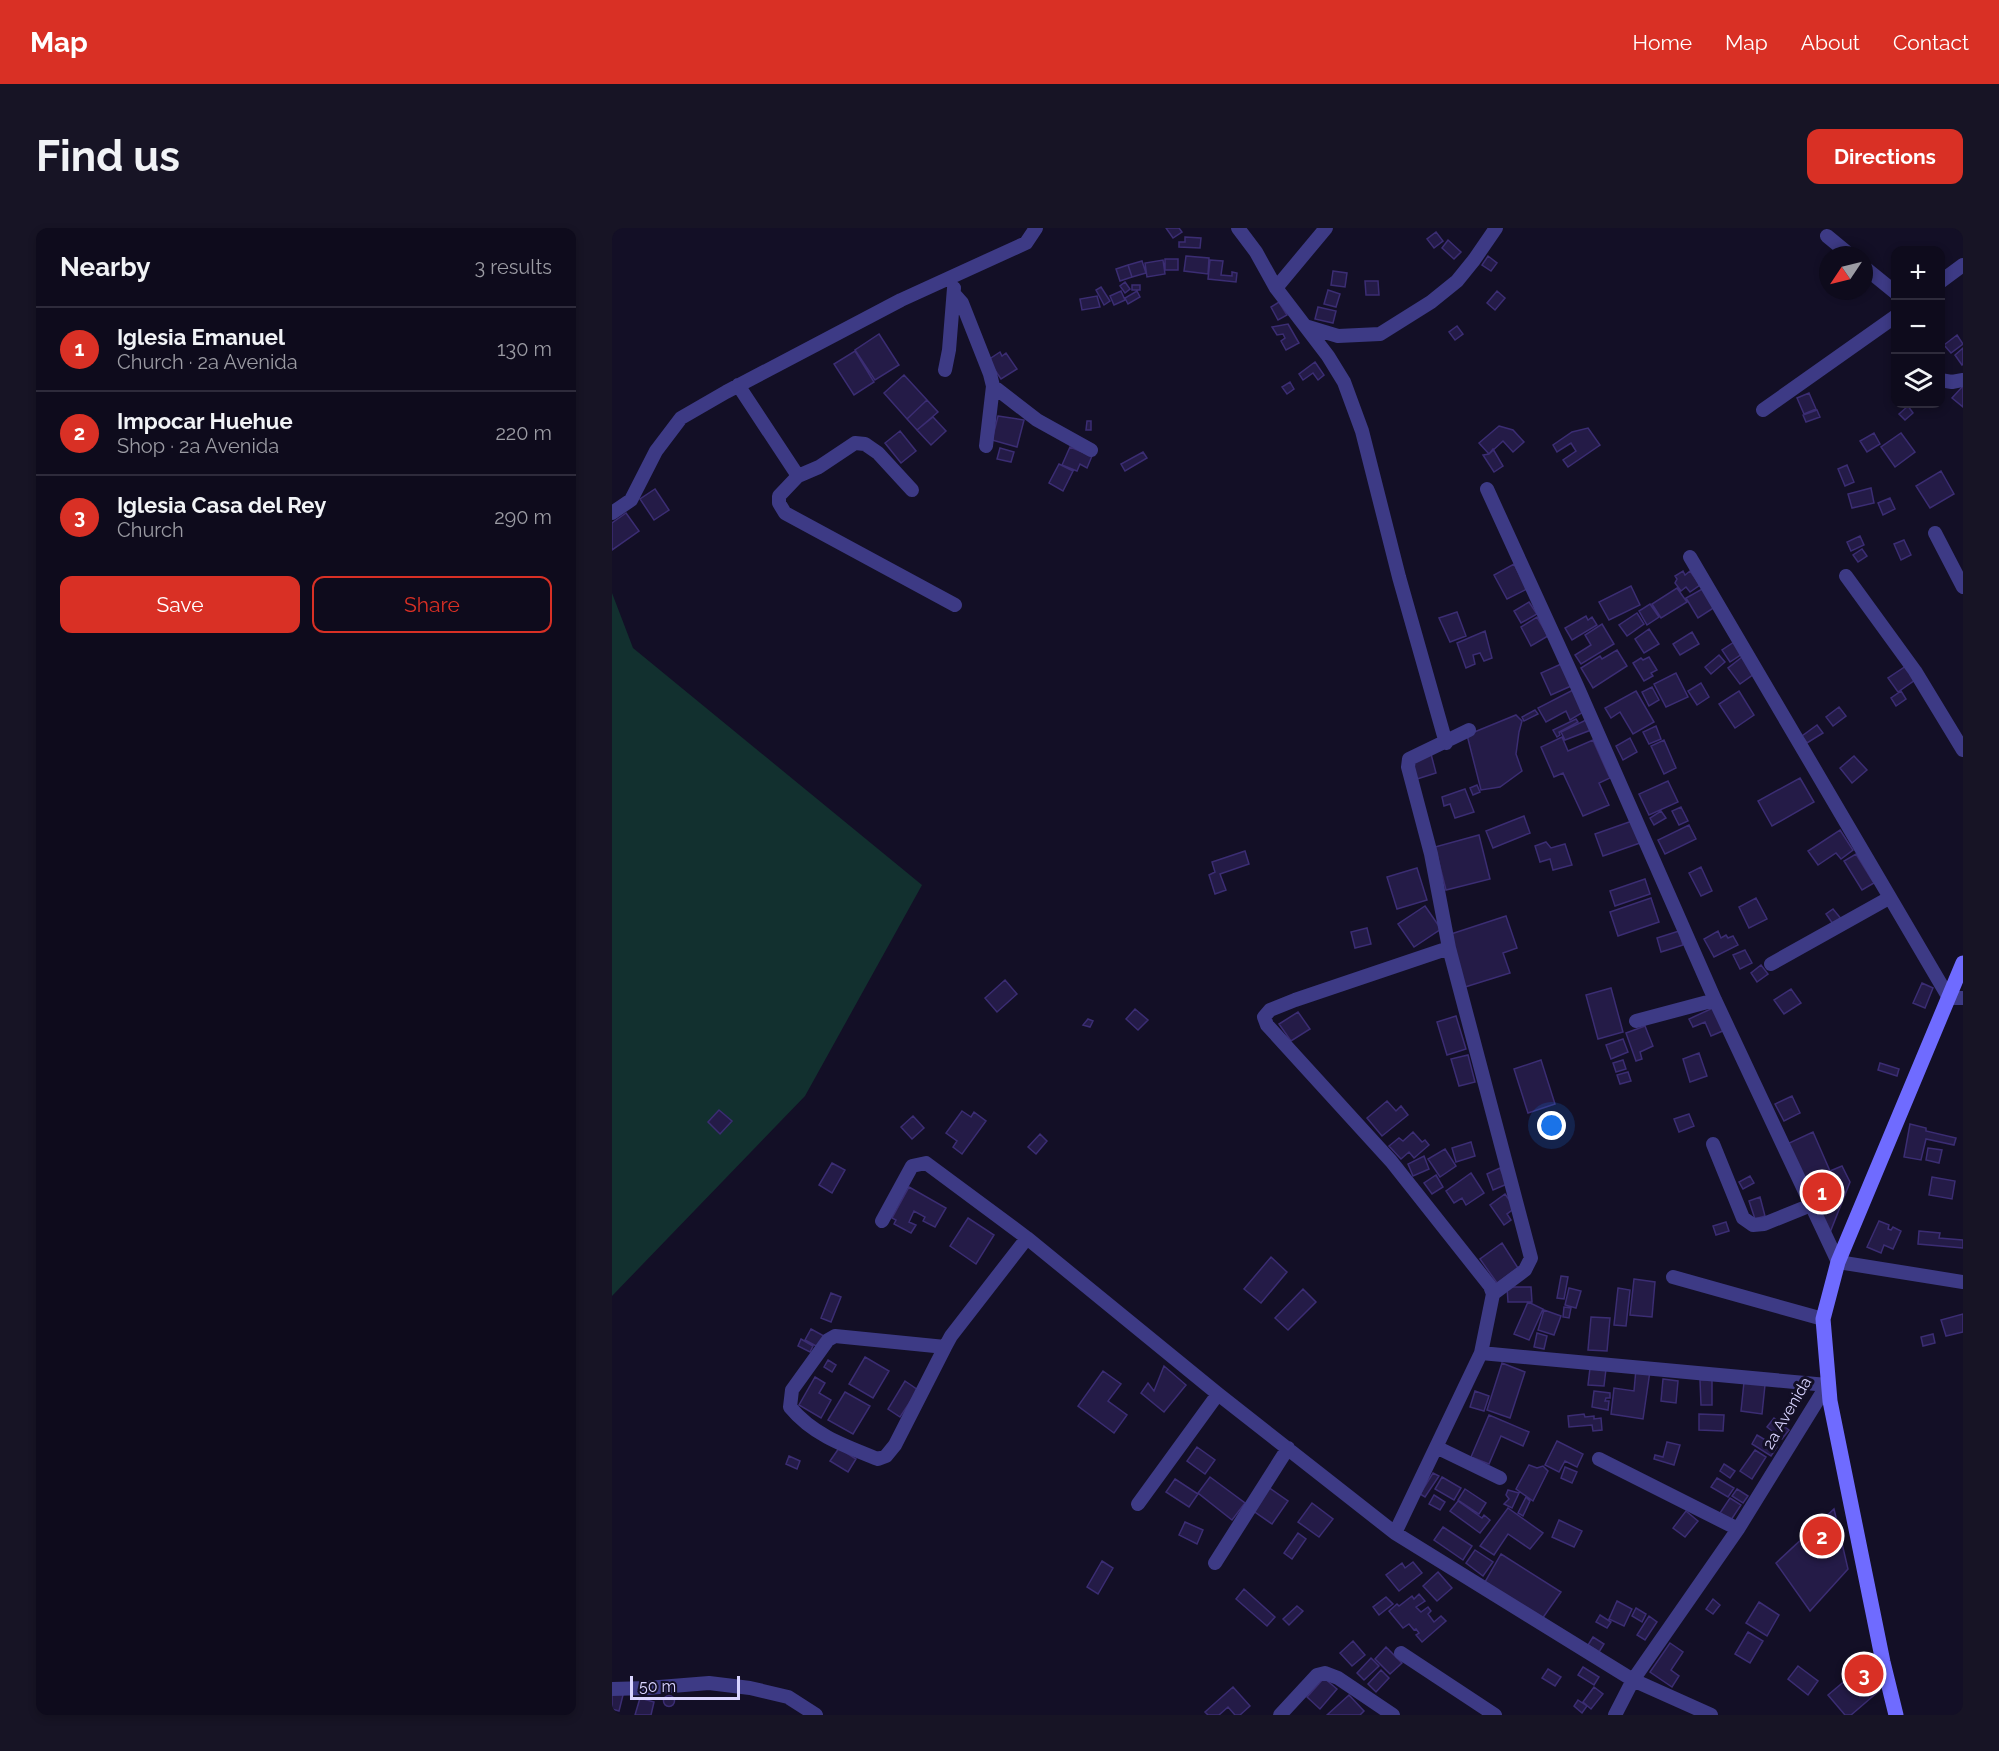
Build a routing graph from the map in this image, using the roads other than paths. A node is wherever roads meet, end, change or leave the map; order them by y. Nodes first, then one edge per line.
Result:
1 (1036, 228) edge
2 (1238, 228) edge
3 (1326, 228) edge
4 (1497, 228) edge
5 (1827, 236) dead end
6 (1839, 246) edge
7 (1963, 266) edge
8 (1873, 274) edge
9 (953, 277) junction
10 (1945, 279) edge
11 (1276, 288) junction
12 (1891, 289) edge
13 (954, 294) junction
14 (1891, 320) edge
15 (1305, 326) junction
16 (945, 370) dead end
17 (1963, 380) edge
18 (1945, 381) edge
19 (738, 385) junction
20 (993, 386) junction
21 (1763, 410) dead end
22 (986, 446) dead end
23 (1091, 450) dead end
24 (798, 476) junction
25 (1487, 489) dead end
26 (912, 490) dead end
27 (612, 513) edge
28 (1935, 533) dead end
29 (1690, 557) dead end
30 (1846, 576) dead end
31 (1963, 587) edge
32 (955, 605) dead end
33 (1469, 730) dead end
34 (1446, 743) junction
35 (1963, 750) edge
36 (1889, 898) junction
37 (1449, 948) junction
38 (1963, 963) edge
39 (1771, 964) dead end
40 (1956, 998) edge
41 (1715, 1000) junction
42 (1636, 1021) dead end
43 (1713, 1144) dead end
44 (1811, 1205) junction
45 (882, 1221) dead end
46 (1027, 1238) junction
47 (1838, 1262) junction
48 (1673, 1276) dead end
49 (1963, 1282) edge
50 (1493, 1294) junction
51 (1823, 1319) junction
52 (945, 1347) junction
53 (1481, 1353) junction
54 (1827, 1385) junction
55 (1218, 1394) junction
56 (1436, 1447) junction
57 (1288, 1448) junction
58 (1599, 1459) dead end
59 (1500, 1478) dead end
60 (1138, 1504) dead end
61 (1738, 1529) junction
62 (1395, 1533) junction
63 (1215, 1563) dead end
64 (1401, 1653) dead end
65 (1633, 1680) junction
66 (612, 1689) edge
67 (816, 1715) edge
68 (1280, 1715) edge
69 (1393, 1715) edge
70 (1496, 1715) edge
71 (1614, 1715) edge
72 (1711, 1715) edge
73 (1896, 1715) edge

1 - 9 street
2 - 11 street
3 - 11 street
4 - 15 street
5 - 6 street
7 - 10 street
8 - 12 street
9 - 13 street
9 - 19 street
11 - 15 street
13 - 16 street
13 - 20 street
14 - 21 street
15 - 34 street
17 - 18 street
19 - 24 street
19 - 27 street
20 - 22 street
20 - 23 street
24 - 26 street
24 - 32 street
25 - 41 street
28 - 31 street
29 - 36 street
30 - 35 street
33 - 34 street
34 - 37 street
36 - 39 street
36 - 40 street
37 - 50 street
37 - 50 street
38 - 40 street, 2a Avenida
40 - 47 street, 2a Avenida
41 - 42 street
41 - 44 street
43 - 44 street
44 - 47 street
45 - 46 street
46 - 52 street
46 - 55 street
47 - 49 street
47 - 51 street, 2a Avenida
48 - 51 street
50 - 53 street
51 - 54 street, 2a Avenida
52 - 52 street
53 - 54 street
53 - 56 street
54 - 61 street, 2a Avenida
54 - 73 street
55 - 57 street
55 - 60 street
56 - 59 street
56 - 62 street
57 - 62 street
57 - 63 street
58 - 61 street
61 - 65 street, 2a Avenida
62 - 65 street
64 - 70 street
65 - 71 street, 2a Avenida
65 - 72 street
66 - 67 street
68 - 69 street

